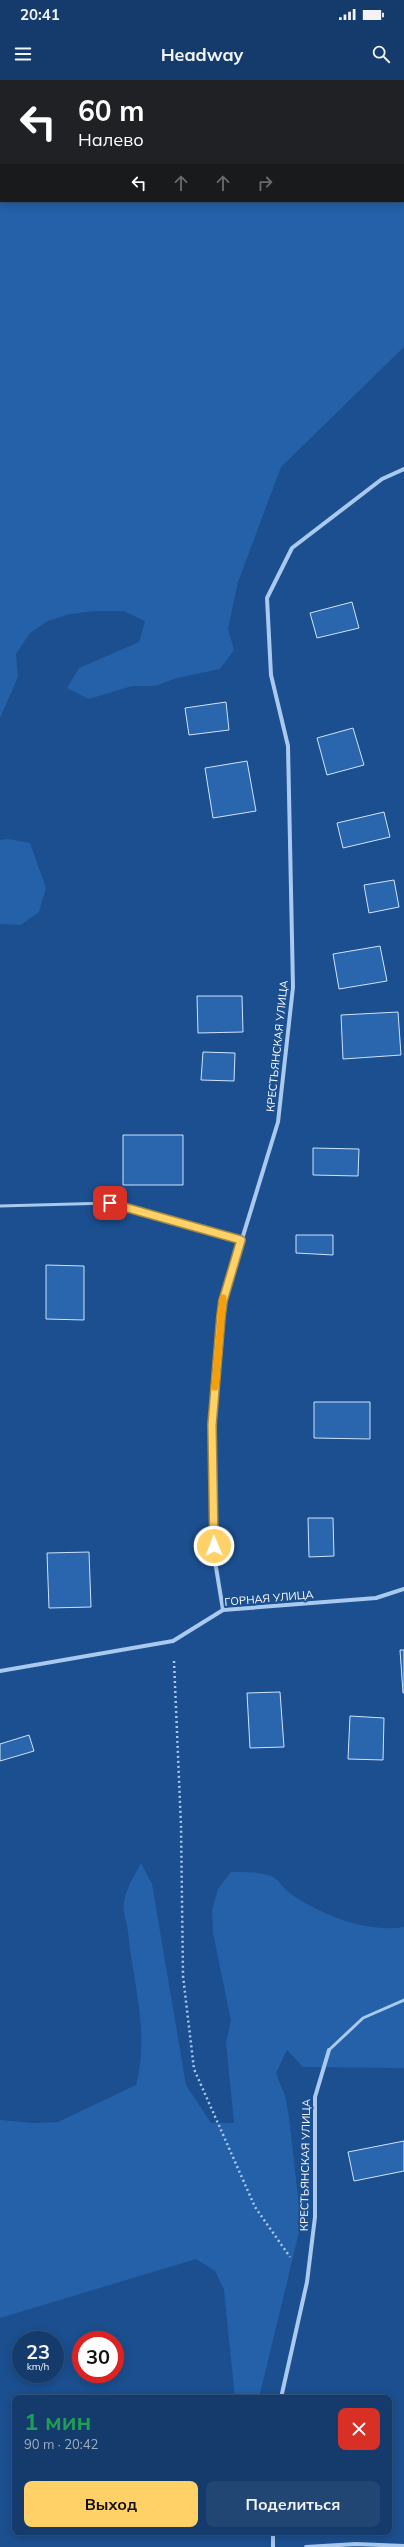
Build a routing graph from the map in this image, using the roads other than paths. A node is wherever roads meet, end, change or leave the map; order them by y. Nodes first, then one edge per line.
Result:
1 (404, 469) edge
2 (0, 1206) edge
3 (241, 1240) junction
4 (404, 1589) edge
5 (223, 1610) junction
6 (0, 1671) edge
7 (404, 2000) edge
8 (329, 2050) joint
9 (282, 2395) edge
10 (273, 2535) edge
11 (404, 2546) edge
12 (273, 2547) edge
13 (306, 2547) edge

1 - 3 street, КРЕСТЬЯНСКАЯ УЛИЦА
2 - 3 lane
3 - 5 street, КРЕСТЬЯНСКАЯ УЛИЦА
4 - 5 street, ГОРНАЯ УЛИЦА
5 - 6 street, ГОРНАЯ УЛИЦА
7 - 8 lane
8 - 9 street, КРЕСТЬЯНСКАЯ УЛИЦА
10 - 12 street
11 - 13 street

